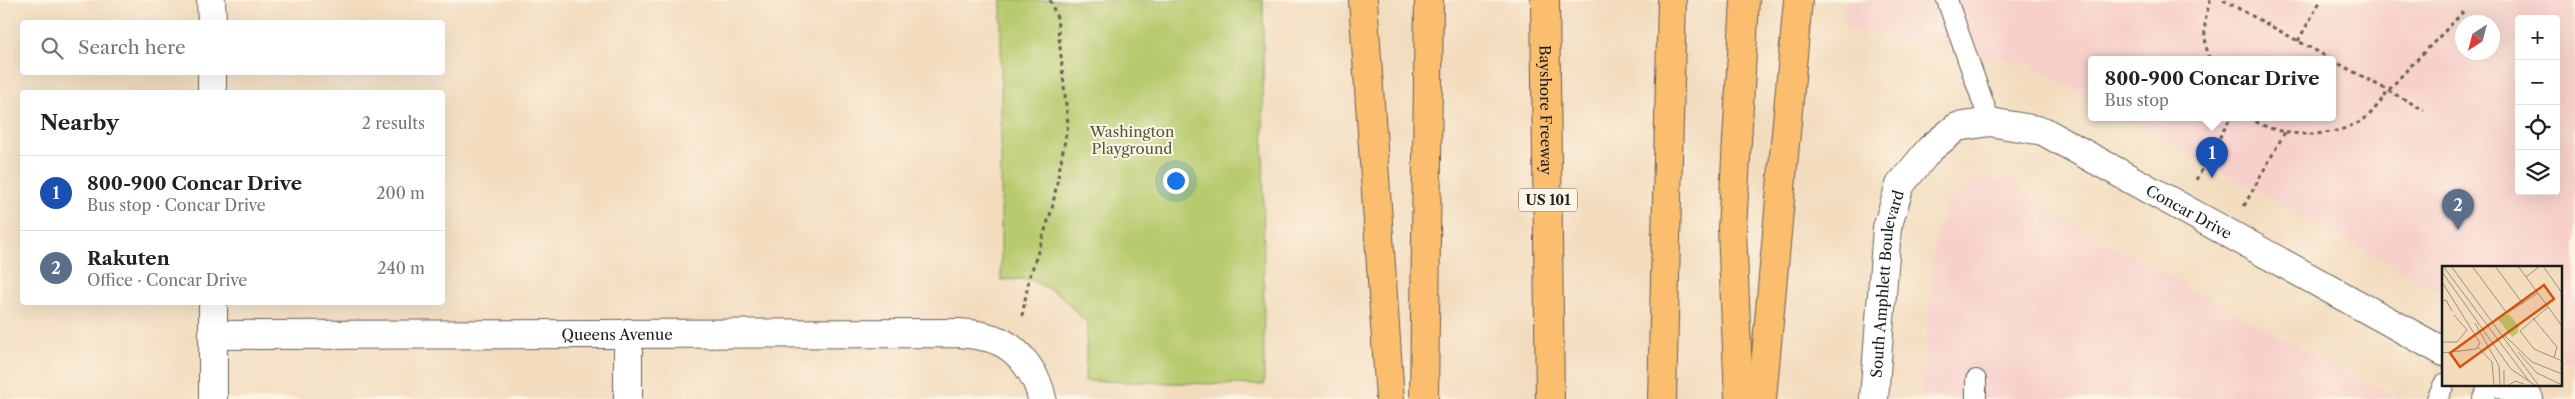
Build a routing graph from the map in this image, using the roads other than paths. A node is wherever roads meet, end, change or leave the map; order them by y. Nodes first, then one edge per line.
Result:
1 (212, 0) edge
2 (1358, 0) edge
3 (1363, 0) edge
4 (1429, 0) edge
5 (1545, 0) edge
6 (1672, 0) edge
7 (1745, 0) edge
8 (1798, 0) edge
9 (1947, 0) edge
10 (212, 20) edge
11 (1366, 63) junction
12 (212, 75) edge
13 (212, 90) edge
14 (1990, 122) junction
15 (1930, 149) joint
16 (213, 305) edge
17 (628, 333) junction
18 (213, 335) junction
19 (2442, 351) edge
20 (2443, 386) edge
21 (2490, 386) edge
22 (2506, 386) edge
23 (213, 399) edge
24 (628, 399) edge
25 (1042, 399) edge
26 (1390, 399) edge
27 (1424, 399) edge
28 (1550, 399) edge
29 (1662, 399) edge
30 (1739, 399) edge
31 (1762, 399) edge
32 (1874, 399) edge
33 (2437, 399) edge
34 (2483, 399) edge
35 (2529, 399) edge

1 - 10 street
2 - 11 highway
3 - 11 highway
4 - 27 highway
5 - 28 highway, Bayshore Freeway / US 101
6 - 29 highway
7 - 30 highway
8 - 31 highway
9 - 14 lane
11 - 26 highway
12 - 13 street
14 - 15 street, Concar Drive
14 - 19 street, Concar Drive
15 - 32 street, South Amphlett Boulevard
16 - 18 street
17 - 18 street, Queens Avenue
17 - 24 street
17 - 25 street, Queens Avenue
18 - 23 street
20 - 33 lane
21 - 34 lane
22 - 35 street

